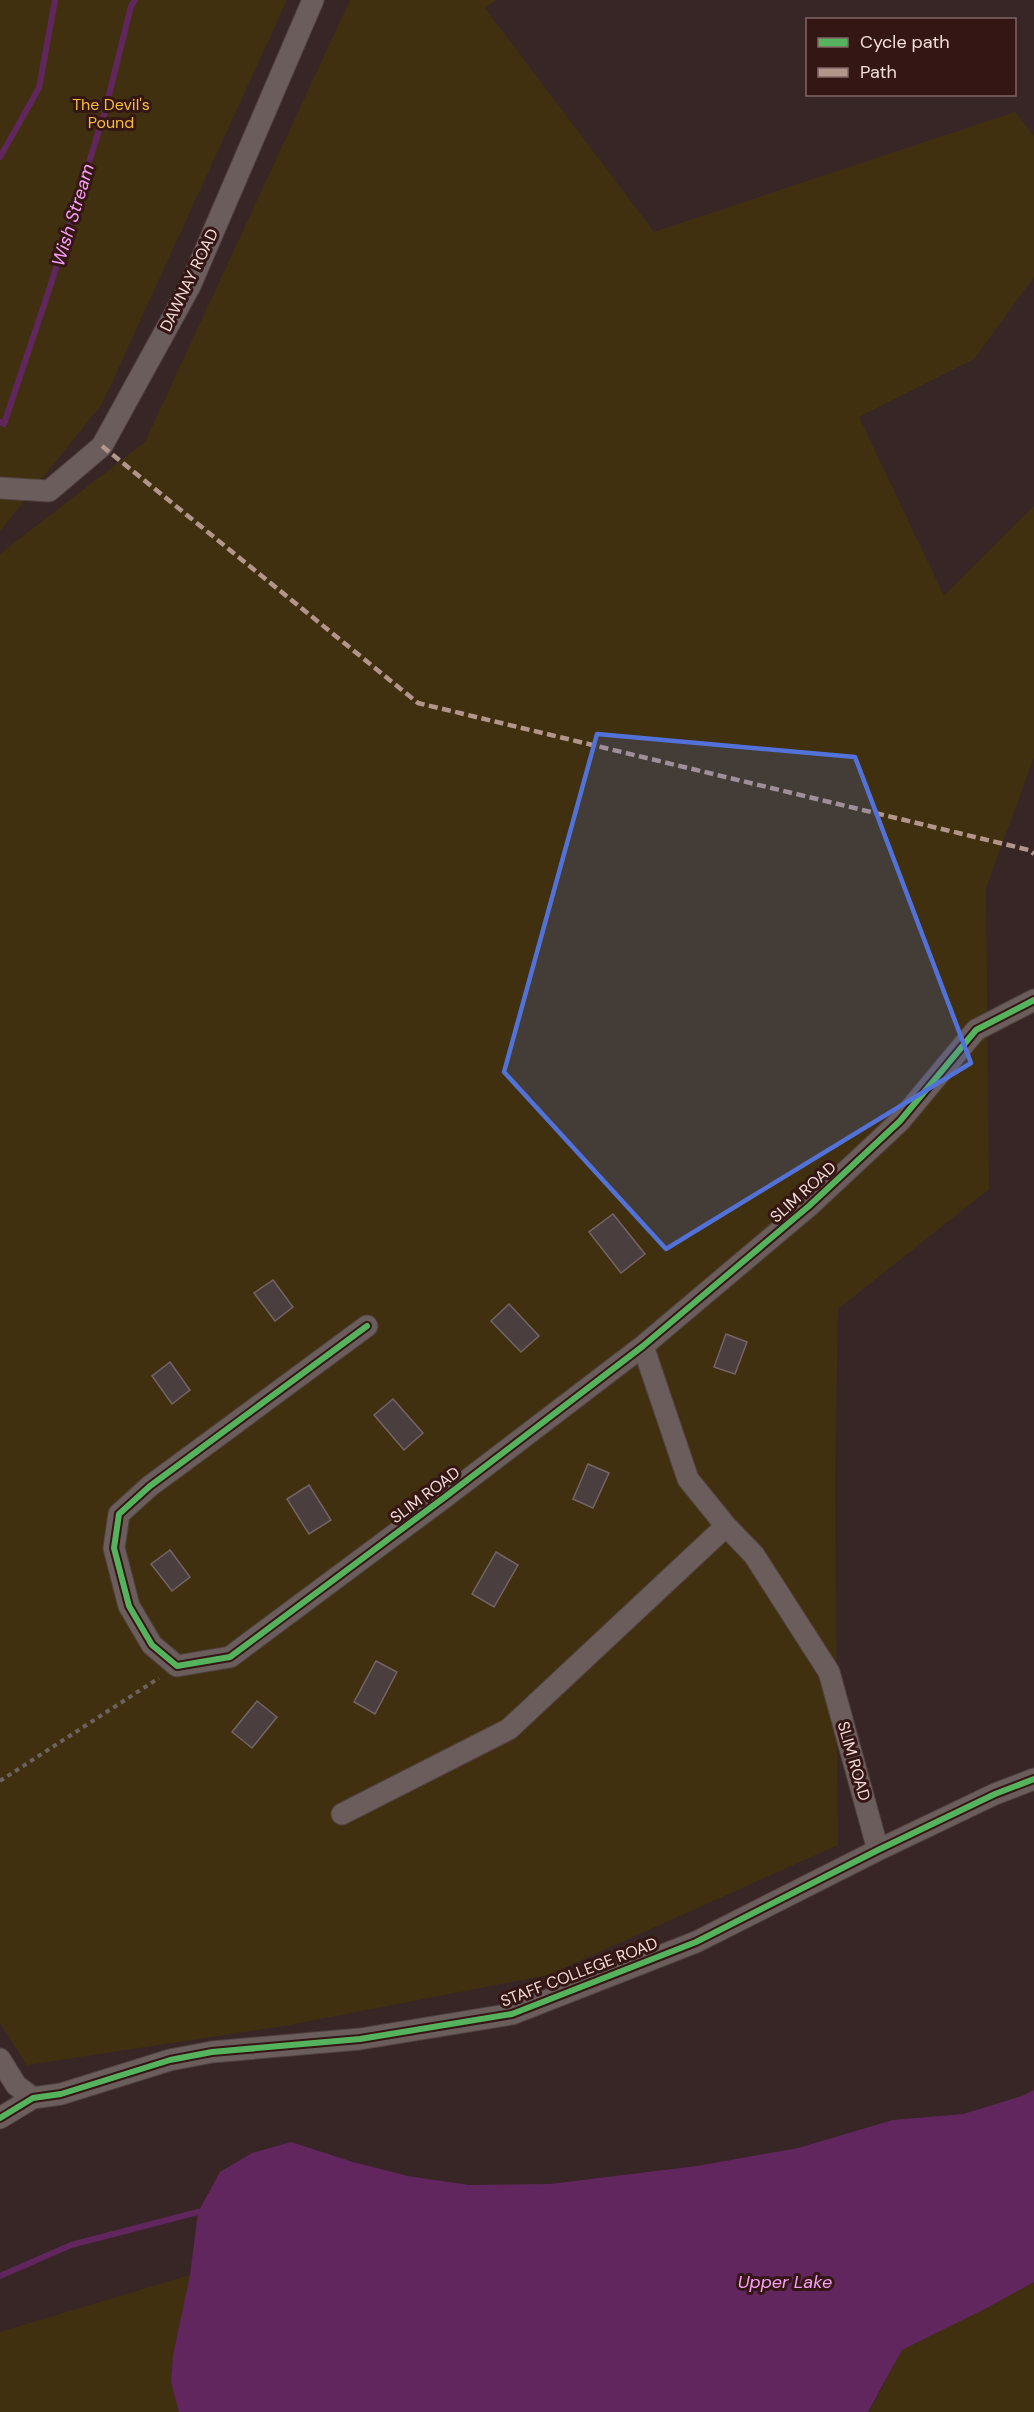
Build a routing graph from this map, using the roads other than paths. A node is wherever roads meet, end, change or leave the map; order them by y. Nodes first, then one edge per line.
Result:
1 (313, 0) edge
2 (0, 488) edge
3 (1034, 1000) edge
4 (367, 1326) dead end
5 (643, 1346) junction
6 (726, 1526) junction
7 (1034, 1779) edge
8 (342, 1814) dead end
9 (878, 1850) junction
10 (0, 2059) edge
11 (33, 2098) junction
12 (0, 2118) edge

1 - 2 street, DAWNAY ROAD
3 - 5 street, SLIM ROAD
4 - 5 street, SLIM ROAD
5 - 6 street, SLIM ROAD
6 - 8 street
6 - 9 street, SLIM ROAD
7 - 9 street, STAFF COLLEGE ROAD
9 - 11 street, STAFF COLLEGE ROAD
10 - 11 street
11 - 12 street, STAFF COLLEGE ROAD

